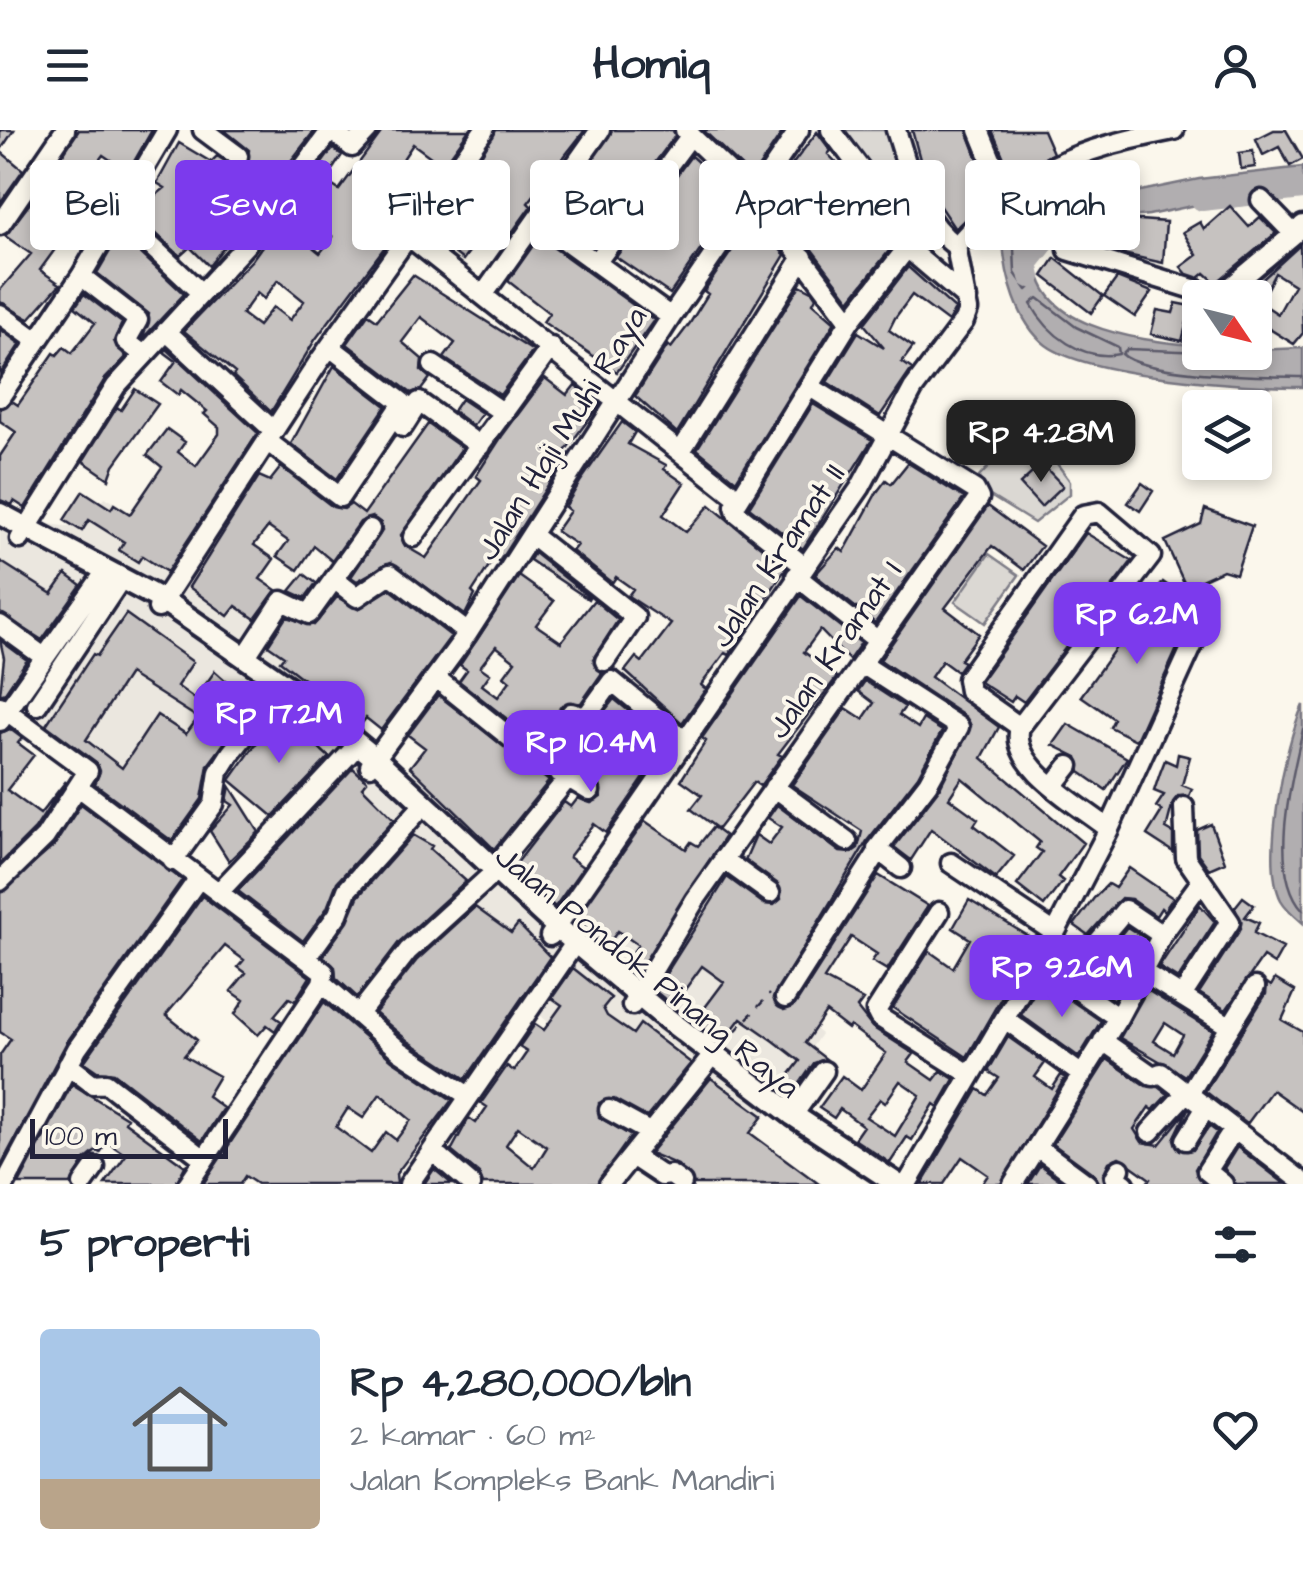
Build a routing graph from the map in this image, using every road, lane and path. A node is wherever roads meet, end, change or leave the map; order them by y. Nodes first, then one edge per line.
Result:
1 (64, 130) edge
2 (167, 130) edge
3 (203, 130) edge
4 (331, 130) edge
5 (368, 130) edge
6 (484, 130) edge
7 (600, 130) edge
8 (799, 130) edge
9 (831, 130) edge
10 (896, 130) edge
11 (979, 130) edge
12 (1174, 130) edge
13 (688, 132) edge
14 (238, 156) dead end
15 (149, 160) edge
16 (462, 160) edge
17 (579, 160) edge
18 (717, 160) edge
19 (779, 160) edge
20 (854, 160) edge
21 (991, 160) edge
22 (1062, 160) edge
23 (1261, 200) dead end
24 (0, 225) edge
25 (1298, 230) edge
26 (530, 231) edge
27 (965, 237) edge
28 (956, 246) junction
29 (95, 250) edge
30 (155, 250) edge
31 (398, 250) edge
32 (426, 250) edge
33 (579, 250) edge
34 (717, 250) edge
35 (798, 250) edge
36 (905, 250) edge
37 (909, 250) edge
38 (1068, 250) dead end
39 (803, 256) junction
40 (596, 262) junction
41 (81, 276) junction
42 (199, 291) junction
43 (484, 294) junction
44 (967, 300) junction
45 (0, 314) edge
46 (671, 317) junction
47 (850, 321) junction
48 (166, 330) junction
49 (37, 341) junction
50 (330, 347) junction
51 (551, 347) junction
52 (144, 355) junction
53 (433, 364) dead end
54 (7, 372) edge
55 (812, 388) junction
56 (0, 397) edge
57 (618, 400) junction
58 (504, 412) junction
59 (889, 433) junction
60 (270, 436) junction
61 (480, 446) junction
62 (681, 452) junction
63 (372, 478) dead end
64 (738, 498) junction
65 (0, 514) edge
66 (0, 527) edge
67 (370, 529) dead end
68 (23, 534) junction
69 (533, 536) junction
70 (414, 538) dead end
71 (800, 571) junction
72 (110, 579) junction
73 (334, 579) junction
74 (161, 604) junction
75 (1204, 620) dead end
76 (0, 625) edge
77 (468, 633) junction
78 (878, 642) junction
79 (246, 656) junction
80 (44, 657) junction
81 (605, 661) dead end
82 (862, 664) junction
83 (436, 678) junction
84 (282, 690) junction
85 (38, 705) dead end
86 (2, 712) edge
87 (1020, 727) junction
88 (684, 740) junction
89 (352, 751) junction
90 (537, 759) junction
91 (373, 762) junction
92 (1069, 766) dead end
93 (568, 778) junction
94 (774, 786) junction
95 (1054, 786) junction
96 (80, 788) junction
97 (590, 791) dead end
98 (1184, 807) dead end
99 (418, 811) junction
100 (1109, 828) junction
101 (456, 840) junction
102 (847, 840) dead end
103 (878, 852) junction
104 (724, 859) junction
105 (173, 861) junction
106 (951, 864) dead end
107 (901, 868) dead end
108 (491, 874) junction
109 (198, 878) junction
110 (0, 881) edge
111 (1200, 883) junction
112 (219, 892) junction
113 (770, 893) dead end
114 (938, 912) dead end
115 (554, 932) junction
116 (1055, 933) junction
117 (1162, 935) junction
118 (572, 948) junction
119 (1092, 949) dead end
120 (307, 957) junction
121 (1141, 970) junction
122 (1032, 974) junction
123 (322, 982) junction
124 (1255, 987) dead end
125 (1182, 996) junction
126 (786, 998) joint
127 (635, 1000) junction
128 (358, 1015) junction
129 (1118, 1018) junction
130 (1005, 1019) junction
131 (1229, 1026) junction
132 (1103, 1041) junction
133 (711, 1060) junction
134 (68, 1066) junction
135 (824, 1071) dead end
136 (971, 1075) junction
137 (1082, 1075) junction
138 (1187, 1094) junction
139 (467, 1096) junction
140 (1205, 1109) junction
141 (609, 1110) dead end
142 (793, 1114) junction
143 (1233, 1131) junction
144 (1150, 1132) dead end
145 (650, 1133) junction
146 (1186, 1140) dead end
147 (1037, 1147) junction
148 (432, 1151) junction
149 (632, 1156) junction
150 (202, 1158) junction
151 (95, 1167) dead end
152 (1203, 1178) edge
153 (1076, 1181) edge
154 (1303, 1182) edge
155 (682, 1183) edge
156 (5, 1184) edge
157 (84, 1184) edge
158 (188, 1184) edge
159 (409, 1184) edge
160 (471, 1184) edge
161 (609, 1184) edge
162 (873, 1184) edge
163 (897, 1184) edge
164 (907, 1184) edge
165 (1013, 1184) edge
166 (1224, 1184) edge

1 - 24 street
2 - 15 street
3 - 14 street
4 - 5 street
4 - 42 street
6 - 16 street
7 - 17 street
8 - 19 street, Jalan Haji Muhi Raya
9 - 20 street
10 - 28 street
11 - 21 street
12 - 22 street
13 - 18 street
13 - 40 street
23 - 25 street
25 - 38 street
26 - 43 street
27 - 28 street
28 - 44 street
29 - 41 street
30 - 42 street
31 - 50 street
32 - 43 street
33 - 40 street
34 - 46 street, Jalan Haji Muhi Raya
35 - 39 street
36 - 47 street
37 - 44 street
39 - 47 street
39 - 62 street
40 - 46 street
41 - 49 street
41 - 52 street
42 - 48 street
43 - 51 street
44 - 59 street, Jalan Kramat II
45 - 49 street
46 - 57 street, Jalan Haji Muhi Raya
47 - 55 street
48 - 52 street
48 - 60 street
49 - 54 street
50 - 60 street
50 - 60 street
51 - 57 street
51 - 58 street
52 - 68 street
53 - 58 street
54 - 56 street
55 - 59 street, Jalan Kramat I
55 - 64 street
57 - 62 street
57 - 69 street, Jalan Haji Muhi Raya
58 - 61 street
59 - 71 street, Jalan Kramat II
59 - 78 street, Jalan Kramat I
60 - 74 street
61 - 63 street
61 - 70 street
62 - 64 street
64 - 71 street
65 - 68 main road, Jalan Pondok Pinang Raya
66 - 68 main road, Jalan Pondok Pinang Raya
67 - 73 street
68 - 72 main road, Jalan Pondok Pinang Raya
69 - 77 street, Jalan Haji Muhi Raya
69 - 81 street
71 - 78 street
71 - 88 street, Jalan Kramat II
72 - 74 main road, Jalan Pondok Pinang Raya
72 - 80 street
72 - 85 street
73 - 77 street
73 - 79 street
74 - 79 main road, Jalan Pondok Pinang Raya
74 - 84 main road, Jalan Pondok Pinang Raya
75 - 100 street
76 - 80 street
77 - 83 street, Jalan Haji Muhi Raya
78 - 82 street, Jalan Kramat I
79 - 91 main road, Jalan Pondok Pinang Raya
80 - 86 street
82 - 94 street, Jalan Kramat I
82 - 103 street
83 - 90 street
83 - 91 street, Jalan Haji Muhi Raya
84 - 89 main road, Jalan Pondok Pinang Raya
84 - 105 street
86 - 96 street
87 - 87 street
87 - 95 street
88 - 90 street
88 - 115 street, Jalan Kramat II
89 - 91 main road, Jalan Pondok Pinang Raya
89 - 112 street
90 - 93 street
91 - 99 main road, Jalan Pondok Pinang Raya
91 - 101 main road, Jalan Pondok Pinang Raya
92 - 95 street
93 - 97 street
93 - 108 street
94 - 102 street
94 - 104 street, Jalan Kramat I
95 - 100 street
96 - 105 street
96 - 110 street
98 - 111 street
99 - 101 main road, Jalan Pondok Pinang Raya
99 - 120 street
100 - 116 street
101 - 108 main road, Jalan Pondok Pinang Raya
103 - 107 street
103 - 126 street
104 - 113 street
104 - 127 street, Jalan Kramat I
105 - 109 street
106 - 116 street
108 - 115 main road, Jalan Pondok Pinang Raya
108 - 128 street
109 - 112 street
109 - 134 street
111 - 117 street
111 - 125 street
112 - 120 street
114 - 136 street
115 - 118 main road, Jalan Pondok Pinang Raya
116 - 122 street
117 - 119 street
117 - 121 street
118 - 127 main road, Jalan Pondok Pinang Raya
118 - 139 street
120 - 123 street
121 - 125 street
121 - 129 street
122 - 129 street
122 - 130 street
123 - 128 street
123 - 150 street
124 - 131 street
125 - 131 street
126 - 133 path
127 - 133 main road, Jalan Pondok Pinang Raya
128 - 139 street
129 - 132 street
130 - 136 street
130 - 137 street
131 - 138 street
132 - 137 street
132 - 138 street
133 - 142 main road, Jalan Pondok Pinang Raya
133 - 145 street
133 - 162 main road, Jalan Pondok Pinang Raya
134 - 150 street
134 - 156 street
135 - 142 street
136 - 164 street
137 - 147 street
138 - 140 street
138 - 144 street
139 - 148 street
140 - 143 street
140 - 146 street
141 - 145 street
142 - 163 main road, Jalan Pondok Pinang Raya
143 - 152 street
143 - 154 street
145 - 149 street
147 - 153 street
147 - 165 street
148 - 159 street
148 - 160 street
149 - 155 street
149 - 161 street
150 - 158 street
151 - 157 street
152 - 166 street

